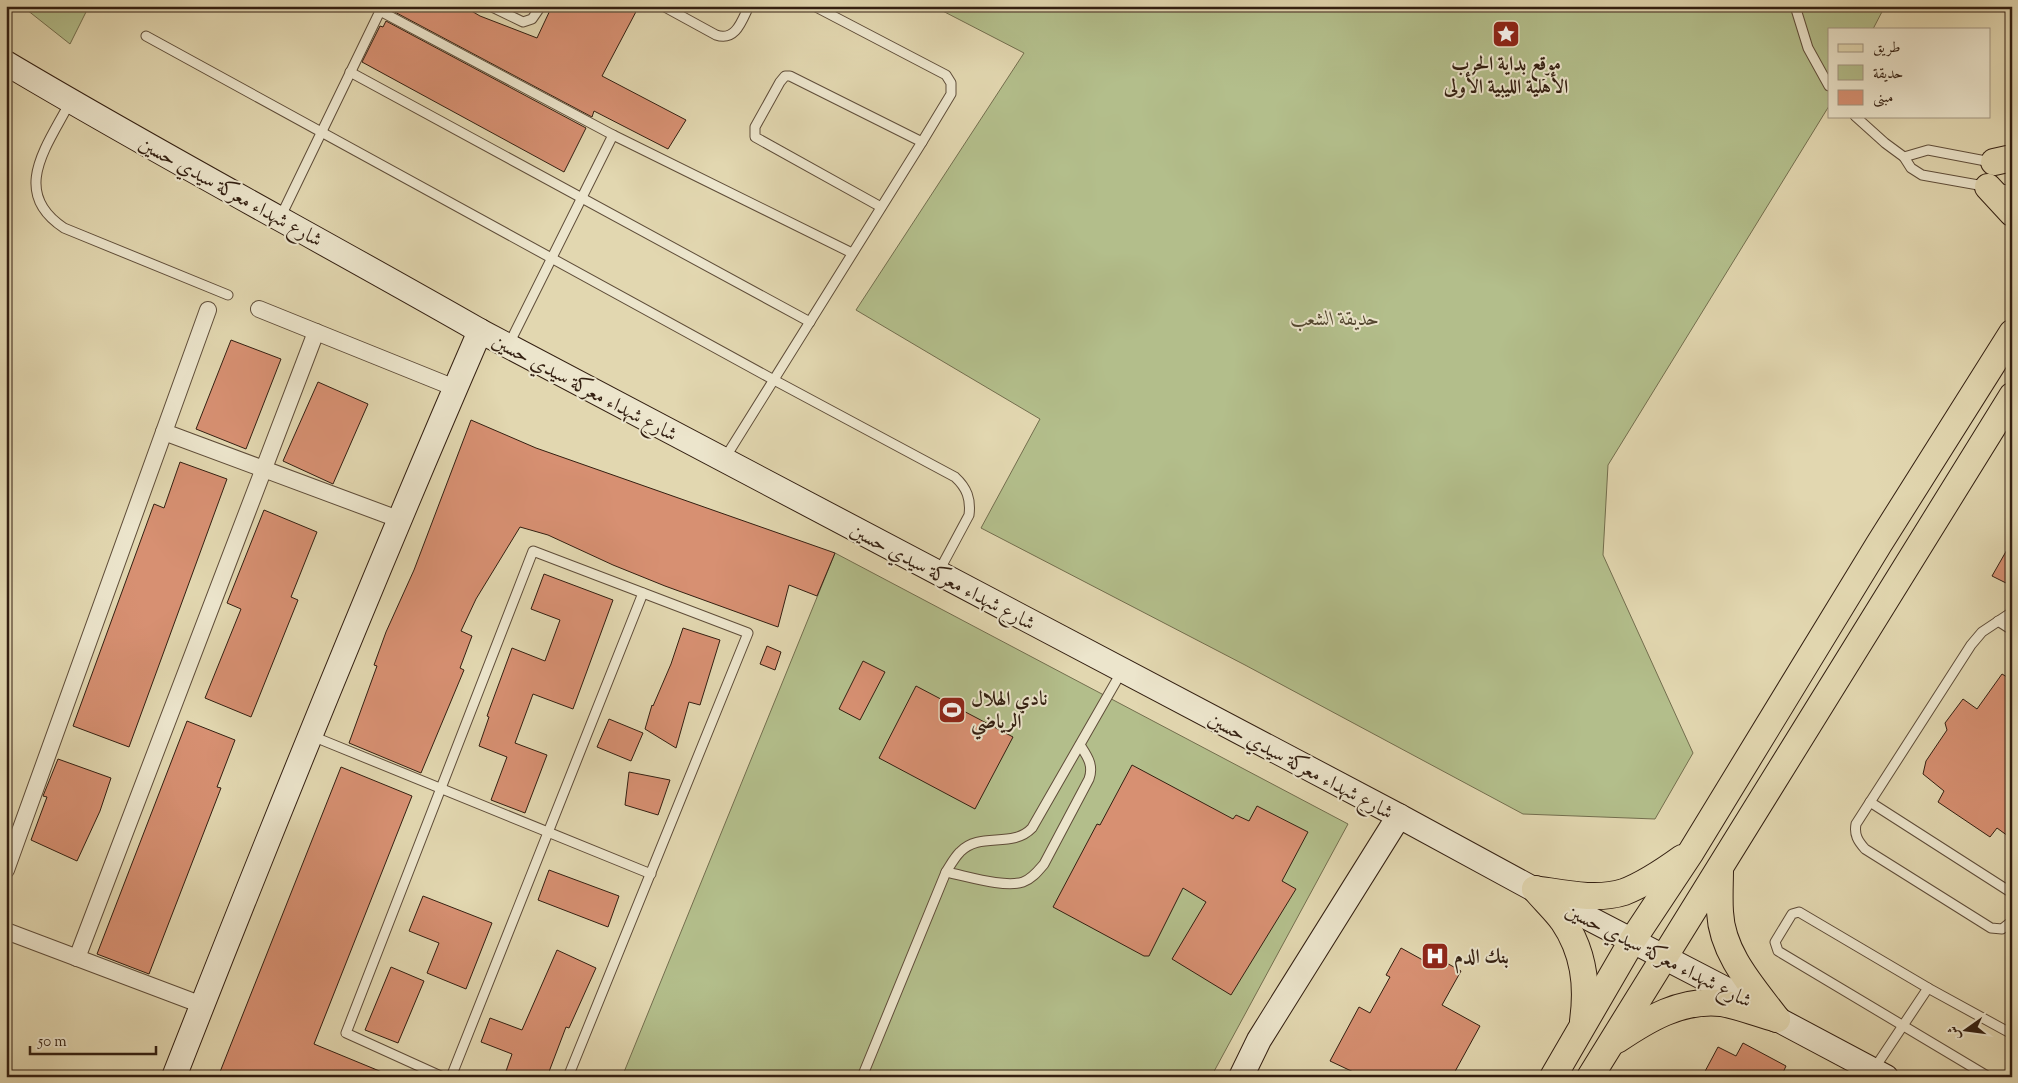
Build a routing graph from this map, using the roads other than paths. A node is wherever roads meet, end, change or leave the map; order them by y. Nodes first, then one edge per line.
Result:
1 (490, 6) edge
2 (541, 6) edge
3 (662, 6) edge
4 (749, 6) edge
5 (814, 6) edge
6 (1796, 6) edge
7 (381, 9) edge
8 (146, 36) dead end
9 (6, 63) edge
10 (350, 72) junction
11 (1828, 84) edge
12 (70, 102) junction
13 (1857, 118) edge
14 (322, 132) junction
15 (613, 135) junction
16 (922, 142) junction
17 (1904, 157) junction
18 (2004, 173) edge
19 (582, 197) junction
20 (881, 207) junction
21 (2012, 213) edge
22 (280, 218) junction
23 (852, 253) junction
24 (552, 257) junction
25 (228, 295) dead end
26 (259, 309) dead end
27 (208, 310) dead end
28 (810, 322) junction
29 (316, 332) junction
30 (480, 332) junction
31 (2012, 333) edge
32 (508, 346) junction
33 (774, 380) junction
34 (455, 388) junction
35 (2012, 396) edge
36 (164, 432) junction
37 (724, 460) junction
38 (264, 469) junction
39 (398, 519) junction
40 (938, 574) junction
41 (642, 593) junction
42 (2012, 612) edge
43 (1998, 621) junction
44 (2012, 630) edge
45 (1122, 671) junction
46 (310, 734) junction
47 (1080, 745) junction
48 (441, 788) junction
49 (1870, 802) junction
50 (1399, 816) junction
51 (549, 832) junction
52 (1691, 852) junction
53 (1720, 868) junction
54 (6, 870) edge
55 (946, 872) junction
56 (651, 874) junction
57 (1535, 889) junction
58 (2012, 893) edge
59 (2012, 921) edge
60 (6, 931) edge
61 (1632, 941) junction
62 (77, 958) junction
63 (1665, 959) junction
64 (1928, 988) junction
65 (202, 1005) junction
66 (1777, 1019) junction
67 (1902, 1027) junction
68 (1581, 1030) junction
69 (2012, 1034) edge
70 (1608, 1046) junction
71 (1880, 1073) edge
72 (174, 1077) edge
73 (443, 1077) edge
74 (451, 1077) edge
75 (568, 1077) edge
76 (862, 1077) edge
77 (1240, 1077) edge
78 (1553, 1077) edge
79 (1590, 1077) edge
80 (1989, 1077) edge

1 - 2 lane
3 - 4 lane
5 - 16 lane
6 - 11 lane
7 - 10 lane
7 - 15 lane
8 - 14 lane
9 - 12 main road, شارع شهداء معركة سيدي حسين
10 - 14 lane
10 - 19 lane
12 - 22 main road, شارع شهداء معركة سيدي حسين
12 - 25 lane
13 - 17 lane
14 - 22 lane
14 - 24 lane
15 - 19 lane
15 - 23 lane
16 - 20 lane
16 - 20 lane
17 - 18 lane
17 - 18 lane
18 - 21 main road
19 - 24 lane
19 - 28 lane
20 - 23 lane
22 - 30 main road, شارع شهداء معركة سيدي حسين
23 - 28 lane
24 - 32 lane
24 - 33 lane
26 - 29 street
27 - 36 street
28 - 33 lane
29 - 34 street
29 - 38 street
30 - 32 main road, شارع شهداء معركة سيدي حسين
30 - 34 main road
31 - 52 main road
32 - 37 main road, شارع شهداء معركة سيدي حسين
33 - 37 lane
33 - 40 lane
34 - 39 main road
35 - 53 main road
36 - 38 street
36 - 54 street
37 - 40 main road, شارع شهداء معركة سيدي حسين
38 - 39 street
38 - 62 street
39 - 46 main road
40 - 45 main road, شارع شهداء معركة سيدي حسين
41 - 48 lane
41 - 51 lane
41 - 56 lane
42 - 43 lane
43 - 44 lane
43 - 49 lane
45 - 47 lane
45 - 50 main road, شارع شهداء معركة سيدي حسين
46 - 48 lane
46 - 65 main road
47 - 55 lane
47 - 55 lane
48 - 51 lane
48 - 73 lane
49 - 58 lane
49 - 59 lane
50 - 57 main road, شارع شهداء معركة سيدي حسين
50 - 77 main road
51 - 56 lane
51 - 74 lane
52 - 57 main road
52 - 61 main road
53 - 63 main road
53 - 66 main road
55 - 76 lane
56 - 75 lane
57 - 61 main road, شارع شهداء معركة سيدي حسين
57 - 68 main road
60 - 62 street
61 - 63 main road, شارع شهداء معركة سيدي حسين
61 - 68 main road
62 - 65 street
63 - 66 main road, شارع شهداء معركة سيدي حسين
63 - 70 main road
64 - 67 lane
64 - 67 lane
64 - 69 lane
65 - 72 main road
66 - 70 main road
66 - 71 main road, شارع شهداء معركة سيدي حسين
67 - 71 lane
67 - 80 lane
68 - 78 main road
70 - 79 main road

